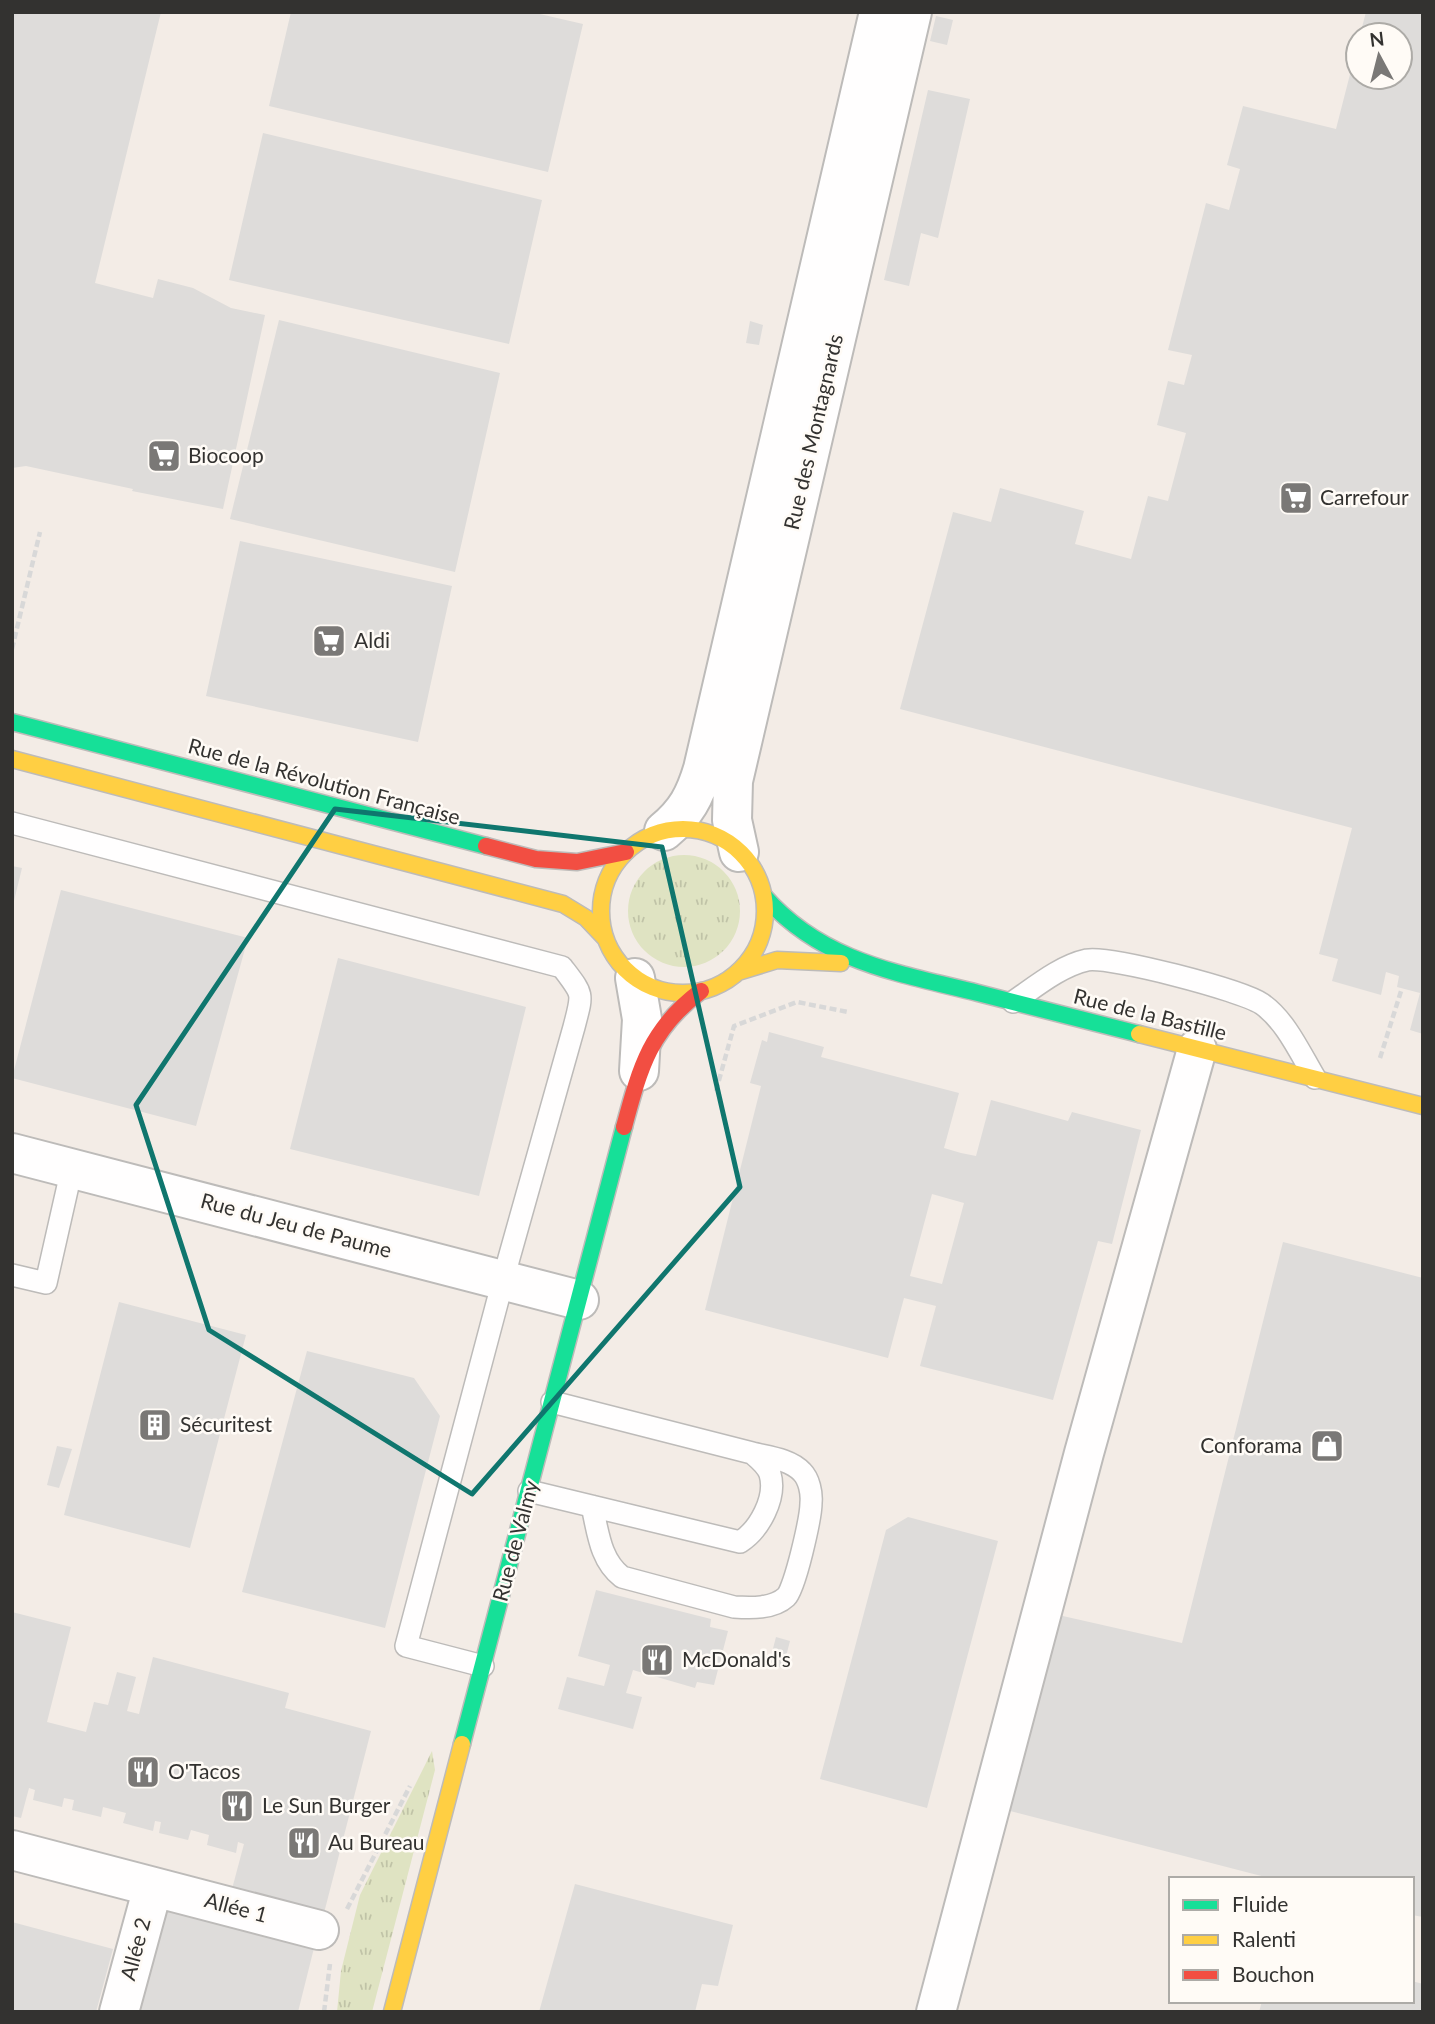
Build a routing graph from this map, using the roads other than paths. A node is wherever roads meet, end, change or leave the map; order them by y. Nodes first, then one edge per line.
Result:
1 (879, 12) edge
2 (912, 12) edge
3 (12, 722) edge
4 (12, 759) edge
5 (12, 822) edge
6 (664, 831) junction
7 (626, 852) junction
8 (739, 852) junction
9 (764, 896) junction
10 (605, 938) junction
11 (868, 965) junction
12 (738, 972) junction
13 (635, 978) junction
14 (701, 991) junction
15 (1013, 1002) junction
16 (1197, 1049) junction
17 (639, 1071) junction
18 (1315, 1079) junction
19 (1423, 1106) edge
20 (12, 1153) edge
21 (72, 1168) junction
22 (12, 1275) edge
23 (503, 1280) junction
24 (579, 1300) junction
25 (552, 1402) junction
26 (752, 1453) junction
27 (529, 1491) junction
28 (592, 1506) junction
29 (483, 1666) junction
30 (12, 1850) edge
31 (153, 1887) junction
32 (333, 1932) road end
33 (119, 2012) edge
34 (392, 2012) edge
35 (936, 2012) edge

1 - 6 street, Rue des Montagnards
2 - 8 street, Rue des Montagnards
3 - 7 street, Rue de la Révolution Française
4 - 10 street
5 - 23 lane
6 - 7 street
6 - 8 street
7 - 10 street
8 - 9 street
9 - 11 street, Rue de la Bastille
9 - 12 street
10 - 13 street
11 - 12 street, Rue de la Bastille
11 - 15 street, Rue de la Bastille
12 - 14 street
13 - 14 street
13 - 17 street, Rue de Valmy
14 - 17 street, Rue de Valmy
15 - 16 street, Rue de la Bastille
15 - 18 lane
16 - 18 street, Rue de la Bastille
16 - 35 street
17 - 24 street, Rue de Valmy
18 - 19 street, Rue de la Bastille
20 - 21 street, Rue du Jeu de Paume
21 - 22 lane
21 - 23 street, Rue du Jeu de Paume
23 - 24 street, Rue du Jeu de Paume
23 - 29 lane
24 - 25 street, Rue de Valmy
25 - 26 lane
25 - 27 street, Rue de Valmy
26 - 28 lane
26 - 28 lane
27 - 28 lane
27 - 29 street, Rue de Valmy
29 - 34 street, Rue de Valmy
30 - 31 street, Allée 1
31 - 32 street, Allée 1
31 - 33 street, Allée 2

